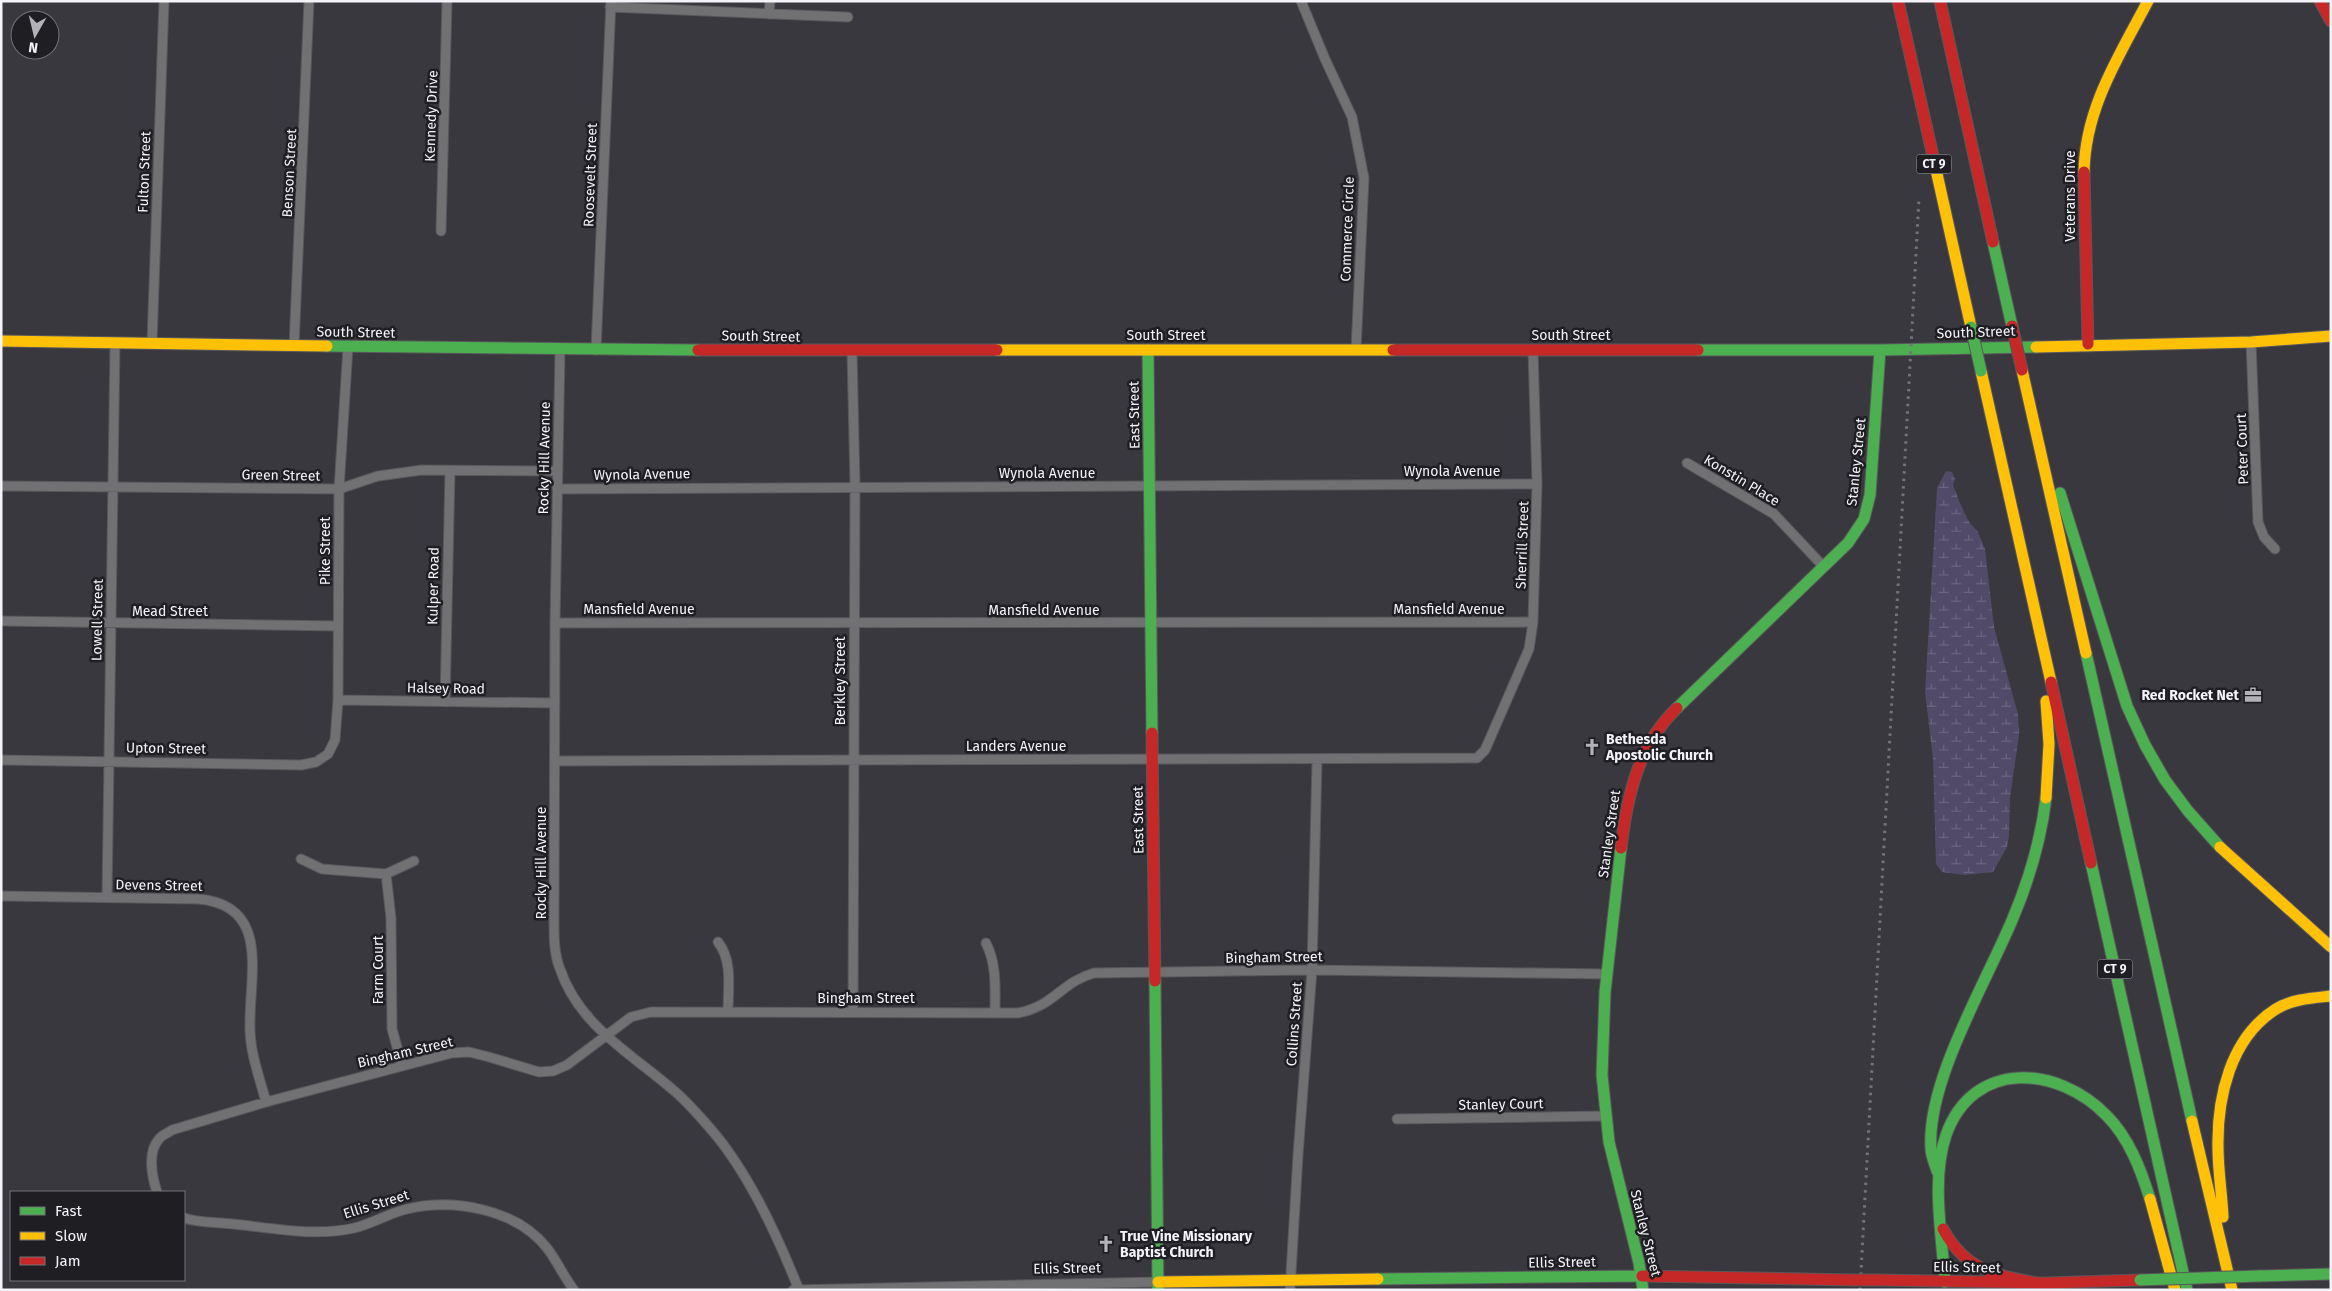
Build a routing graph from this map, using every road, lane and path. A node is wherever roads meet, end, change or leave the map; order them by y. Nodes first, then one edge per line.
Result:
1 (164, 1) edge
2 (309, 1) edge
3 (447, 1) edge
4 (770, 1) edge
5 (1301, 1) edge
6 (1898, 1) edge
7 (1940, 1) edge
8 (2148, 1) edge
9 (2320, 1) edge
10 (610, 4) edge
11 (769, 14) junction
12 (848, 17) dead end
13 (2331, 22) edge
14 (441, 230) dead end
15 (2331, 336) edge
16 (1, 341) edge
17 (2251, 342) junction
18 (115, 343) junction
19 (152, 343) junction
20 (2088, 344) junction
21 (294, 346) junction
22 (348, 347) junction
23 (560, 350) junction
24 (596, 350) junction
25 (1148, 350) junction
26 (1356, 350) junction
27 (1533, 350) junction
28 (1880, 350) junction
29 (852, 351) junction
30 (2038, 439) junction
31 (1687, 463) dead end
32 (450, 471) junction
33 (558, 472) junction
34 (1537, 484) junction
35 (854, 485) junction
36 (1, 486) edge
37 (112, 487) junction
38 (1150, 487) junction
39 (339, 489) junction
40 (557, 489) junction
41 (2275, 550) dead end
42 (1823, 566) junction
43 (1, 622) edge
44 (555, 622) junction
45 (1533, 622) junction
46 (1151, 623) junction
47 (110, 624) junction
48 (854, 624) junction
49 (338, 626) junction
50 (2043, 649) junction
51 (338, 700) junction
52 (445, 702) junction
53 (554, 703) junction
54 (328, 754) joint
55 (1477, 758) joint
56 (854, 759) junction
57 (1, 760) edge
58 (1153, 760) junction
59 (1317, 760) junction
60 (108, 761) junction
61 (555, 761) junction
62 (301, 859) dead end
63 (414, 861) dead end
64 (386, 874) junction
65 (1, 896) edge
66 (107, 897) junction
67 (718, 942) dead end
68 (986, 943) dead end
69 (2331, 947) edge
70 (1312, 970) junction
71 (1155, 972) junction
72 (1607, 974) junction
73 (2331, 996) edge
74 (728, 1012) junction
75 (853, 1012) junction
76 (995, 1013) junction
77 (605, 1035) junction
78 (402, 1066) junction
79 (266, 1102) junction
80 (1605, 1116) junction
81 (1397, 1119) dead end
82 (1938, 1171) junction
83 (157, 1191) edge
84 (185, 1218) edge
85 (1941, 1223) junction
86 (2223, 1250) junction
87 (2331, 1274) edge
88 (1642, 1276) junction
89 (1945, 1282) junction
90 (2038, 1283) junction
91 (1290, 1285) edge
92 (1158, 1286) edge
93 (797, 1289) edge
94 (574, 1290) edge
95 (1644, 1290) edge
96 (2175, 1290) edge
97 (2187, 1290) edge
98 (2232, 1290) edge

1 - 19 street, Fulton Street
2 - 21 street, Benson Street
3 - 14 street, Kennedy Drive
4 - 11 street
5 - 26 street, Commerce Circle
6 - 50 main road, CT 9, bridge
7 - 30 main road, bridge
8 - 20 main road, Veterans Drive
9 - 13 main road
10 - 11 street
10 - 24 street, Roosevelt Street
11 - 12 street
15 - 17 main road, South Street
16 - 18 main road, South Street
17 - 20 main road, South Street
17 - 41 street, Peter Court
18 - 19 main road, South Street
18 - 37 street, Lowell Street
19 - 21 main road, South Street
20 - 28 main road, South Street
21 - 22 main road, South Street
22 - 23 main road, South Street
22 - 39 street, Pike Street
23 - 24 main road, South Street
23 - 33 street, Rocky Hill Avenue
24 - 29 main road, South Street
25 - 26 main road, South Street
25 - 29 main road, South Street
25 - 38 main road, East Street
26 - 27 main road, South Street
27 - 28 main road, South Street
27 - 34 street, Sherrill Street
28 - 42 main road, Stanley Street
29 - 35 street, Berkley Street
30 - 69 main road
30 - 86 main road
31 - 42 street, Konstin Place
32 - 33 street, Green Street
32 - 39 street, Green Street
32 - 52 street, Kulper Road
33 - 40 street, Rocky Hill Avenue
34 - 38 street, Wynola Avenue
34 - 45 street, Sherrill Street
35 - 38 street, Wynola Avenue
35 - 40 street, Wynola Avenue
35 - 48 street, Berkley Street
36 - 37 street, Green Street
37 - 39 street, Green Street
37 - 47 street, Lowell Street
38 - 46 main road, East Street
39 - 49 street, Pike Street
40 - 44 street, Rocky Hill Avenue
42 - 72 main road, Stanley Street
43 - 47 street, Mead Street
44 - 48 street, Mansfield Avenue
44 - 53 street, Rocky Hill Avenue
45 - 46 street, Mansfield Avenue
45 - 55 street, Sherrill Street
46 - 48 street, Mansfield Avenue
46 - 58 main road, East Street
47 - 49 street, Mead Street
47 - 60 street, Lowell Street
48 - 56 street, Berkley Street
49 - 51 street, Pike Street
50 - 82 main road
50 - 97 main road, CT 9
51 - 52 street, Halsey Road
51 - 54 street, Pike Street
52 - 53 street, Halsey Road
53 - 61 street, Rocky Hill Avenue
54 - 60 street, Upton Street
55 - 59 street, Landers Avenue
56 - 58 street, Landers Avenue
56 - 61 street, Landers Avenue
56 - 75 street, Berkley Street
57 - 60 street, Upton Street
58 - 59 street, Landers Avenue
58 - 71 main road, East Street
59 - 70 street, Collins Street
60 - 66 street, Lowell Street
61 - 77 street, Rocky Hill Avenue
62 - 64 street
63 - 64 street
64 - 78 street, Farm Court
65 - 66 street, Devens Street
66 - 79 street, Devens Street
67 - 74 street
68 - 76 street
70 - 71 street, Bingham Street
70 - 72 street, Bingham Street
70 - 91 street, Collins Street
71 - 76 street, Bingham Street
71 - 92 main road, East Street
72 - 80 main road, Stanley Street
73 - 86 main road
74 - 75 street, Bingham Street
74 - 77 street, Bingham Street
75 - 76 street, Bingham Street
77 - 78 street, Bingham Street
77 - 93 street, Rocky Hill Avenue
78 - 79 street, Bingham Street
79 - 83 street, Bingham Street
80 - 81 street, Stanley Court
80 - 88 main road, Stanley Street
82 - 85 main road
82 - 96 main road
84 - 94 street, Ellis Street
85 - 89 main road
85 - 90 main road
86 - 98 main road
87 - 90 main road, Ellis Street, bridge
88 - 89 main road, Ellis Street, bridge
88 - 91 main road, Ellis Street
88 - 95 main road, Stanley Street
89 - 90 main road, Ellis Street
91 - 92 main road, Ellis Street
92 - 93 street, Ellis Street

